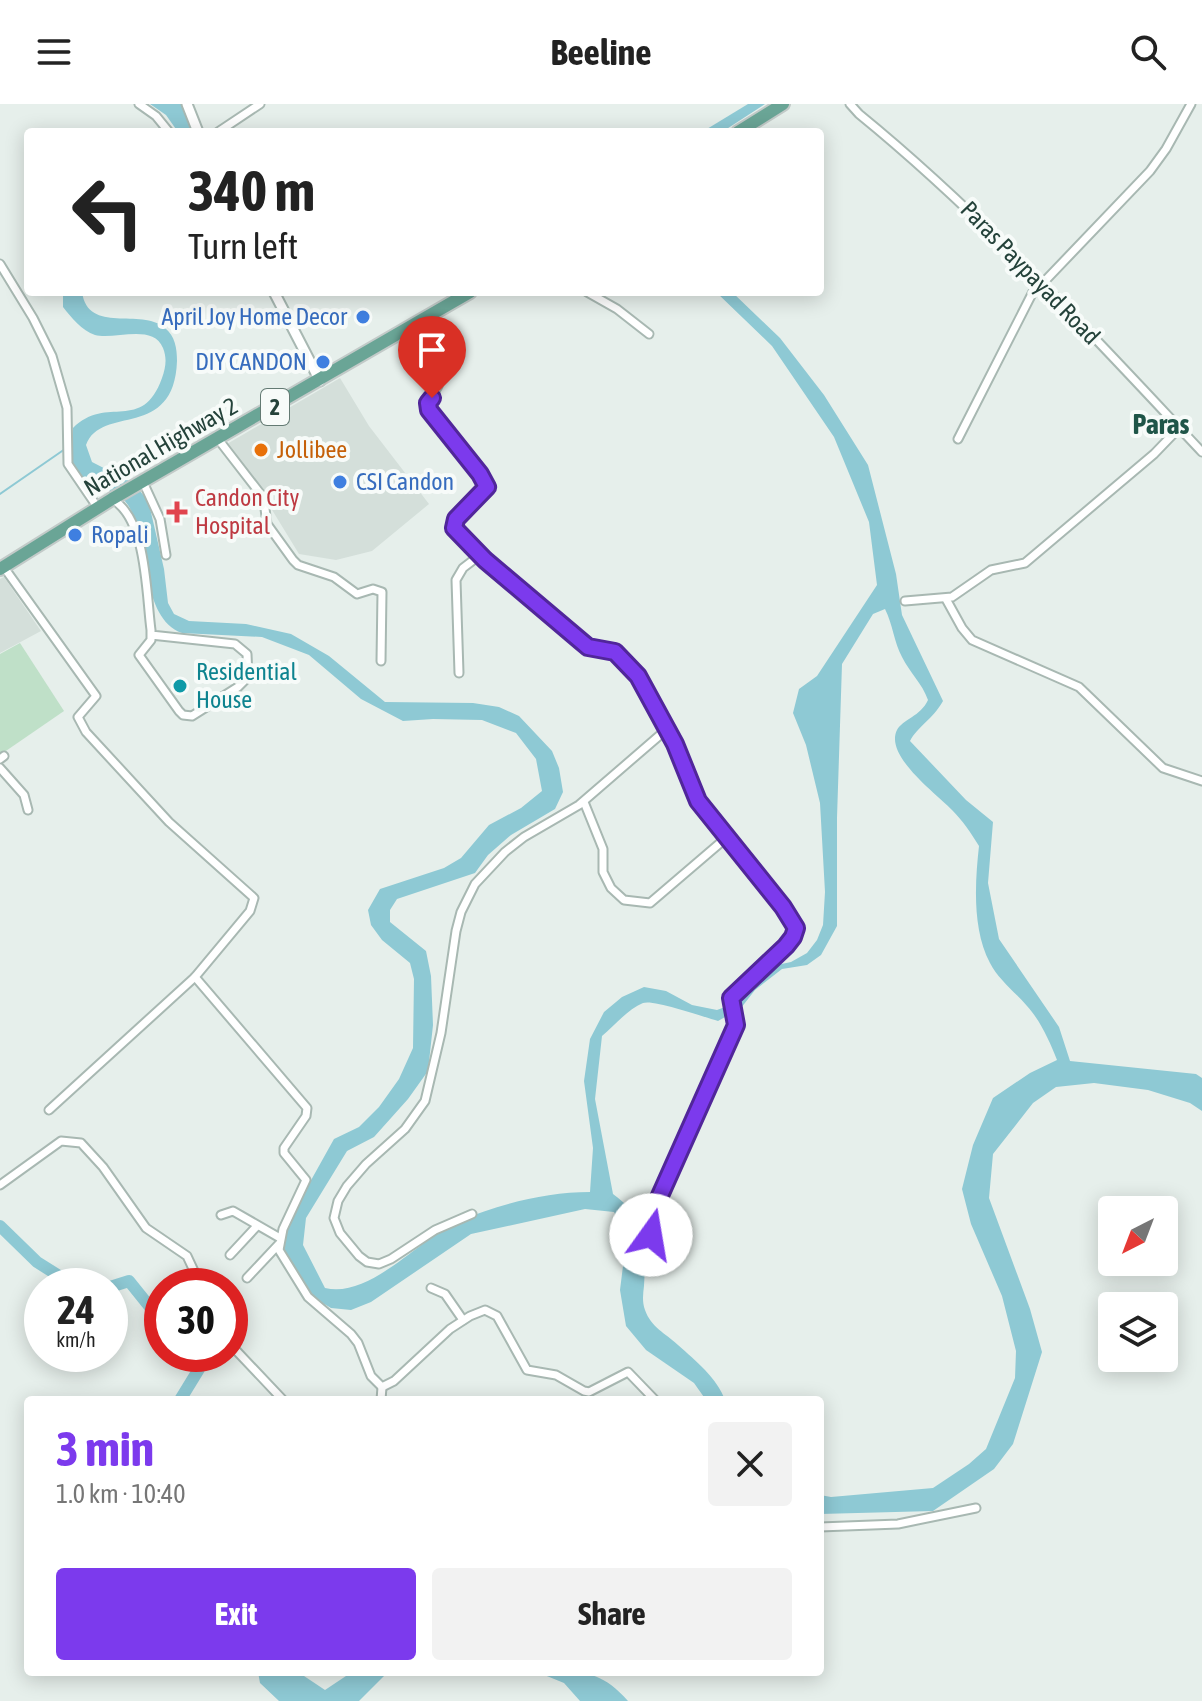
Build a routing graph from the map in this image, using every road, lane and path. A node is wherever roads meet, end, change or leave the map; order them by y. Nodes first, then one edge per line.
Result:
1 (139, 104) edge
2 (187, 104) edge
3 (260, 104) edge
4 (783, 104) edge
5 (850, 104) edge
6 (1191, 104) edge
7 (166, 128) edge
8 (196, 128) edge
9 (224, 128) edge
10 (744, 128) edge
11 (0, 264) edge
12 (1040, 283) junction
13 (276, 296) edge
14 (463, 296) edge
15 (594, 296) edge
16 (399, 333) junction
17 (649, 334) dead end
18 (320, 381) junction
19 (1179, 428) junction
20 (218, 439) junction
21 (958, 439) dead end
22 (1202, 452) edge
23 (141, 483) junction
24 (114, 498) junction
25 (98, 508) junction
26 (166, 555) dead end
27 (480, 555) junction
28 (1, 567) edge
29 (946, 599) junction
30 (905, 601) dead end
31 (151, 635) junction
32 (381, 661) dead end
33 (459, 673) dead end
34 (667, 729) junction
35 (0, 768) edge
36 (1202, 781) edge
37 (584, 802) junction
38 (28, 810) dead end
39 (726, 838) junction
40 (195, 977) junction
41 (49, 1110) dead end
42 (0, 1185) edge
43 (472, 1214) dead end
44 (221, 1215) dead end
45 (257, 1226) junction
46 (279, 1241) junction
47 (230, 1255) dead end
48 (658, 1264) dead end
49 (193, 1268) edge
50 (248, 1277) edge
51 (431, 1288) dead end
52 (463, 1320) junction
53 (248, 1363) edge
54 (382, 1387) junction
55 (279, 1396) edge
56 (381, 1396) edge
57 (651, 1396) edge
58 (976, 1508) dead end
59 (824, 1527) edge

1 - 7 street
2 - 8 street
3 - 9 street
4 - 10 main road
5 - 12 street, Paras Paypayad Road
6 - 12 street
11 - 25 street
12 - 19 street, Paras Paypayad Road
12 - 21 street
13 - 18 street
14 - 16 main road, National Highway 2 / 2
15 - 17 street
16 - 18 main road, National Highway 2 / 2
16 - 27 street
18 - 20 main road, National Highway 2 / 2
19 - 22 street, Paras Paypayad Road
19 - 29 street
20 - 23 main road, National Highway 2 / 2
20 - 32 street
23 - 24 main road, National Highway 2 / 2
23 - 26 street
24 - 25 main road, National Highway 2 / 2
24 - 31 street
25 - 28 main road, National Highway 2 / 2
27 - 33 street
27 - 34 street
28 - 40 street
29 - 30 street
29 - 36 street
31 - 31 street
34 - 37 street
34 - 39 street
35 - 38 street
37 - 39 street
37 - 43 street
39 - 48 street
40 - 41 street
40 - 46 street
42 - 49 street
44 - 45 street
45 - 46 street
45 - 47 street
46 - 50 street
46 - 54 street
51 - 52 street
52 - 54 street
52 - 57 street
53 - 55 street
54 - 56 street
58 - 59 street

